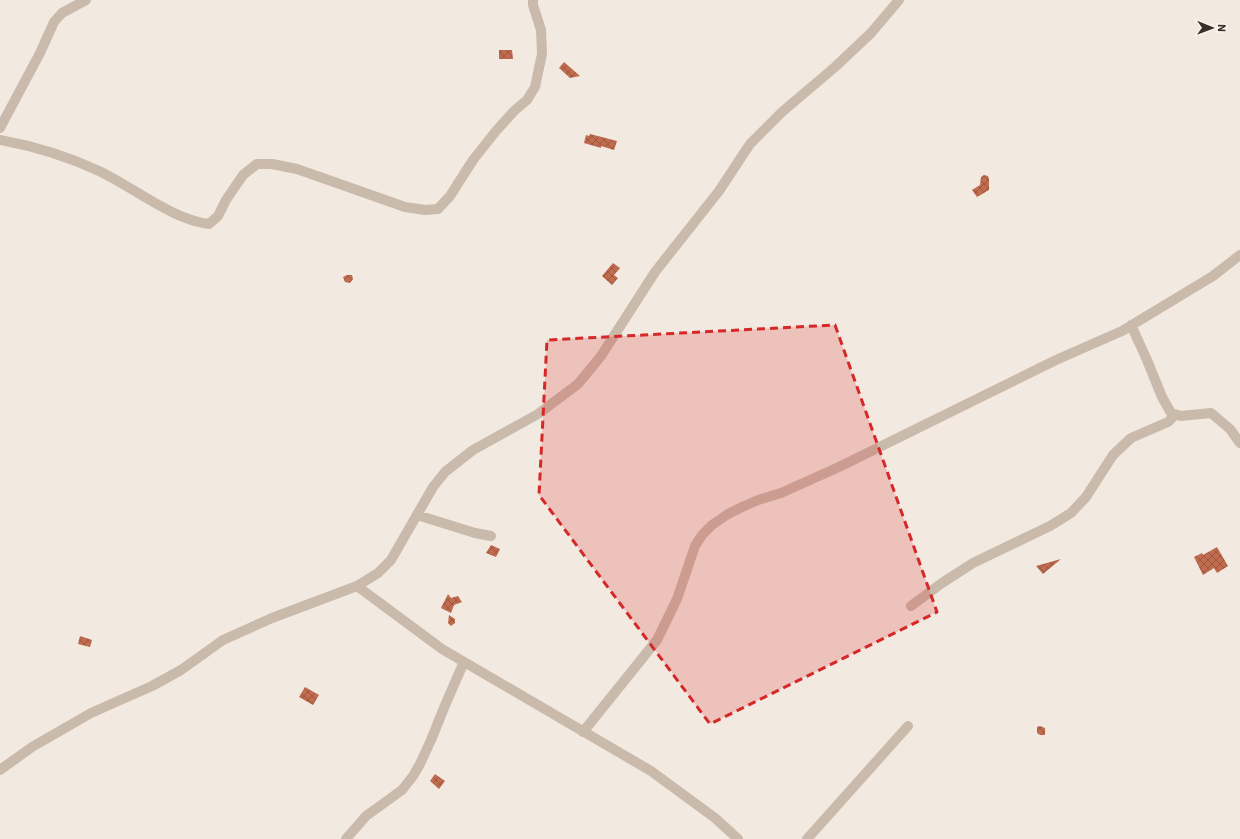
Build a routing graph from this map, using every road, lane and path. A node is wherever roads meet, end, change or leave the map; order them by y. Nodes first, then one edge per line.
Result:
1 (86, 0) edge
2 (533, 0) edge
3 (899, 0) edge
4 (0, 128) edge
5 (0, 140) edge
6 (1240, 255) edge
7 (1131, 325) junction
8 (1175, 415) junction
9 (1240, 443) edge
10 (417, 515) junction
11 (491, 536) dead end
12 (357, 586) junction
13 (912, 606) dead end
14 (464, 662) junction
15 (908, 726) dead end
16 (583, 732) junction
17 (0, 770) edge
18 (346, 839) edge
19 (738, 839) edge
20 (807, 839) edge

1 - 4 street
2 - 5 street
3 - 10 street
6 - 7 street
7 - 8 street
7 - 16 street
8 - 9 street
8 - 13 street
10 - 11 street
10 - 12 street
12 - 14 street
12 - 17 street
14 - 16 street
14 - 18 street
15 - 20 street
16 - 19 street

